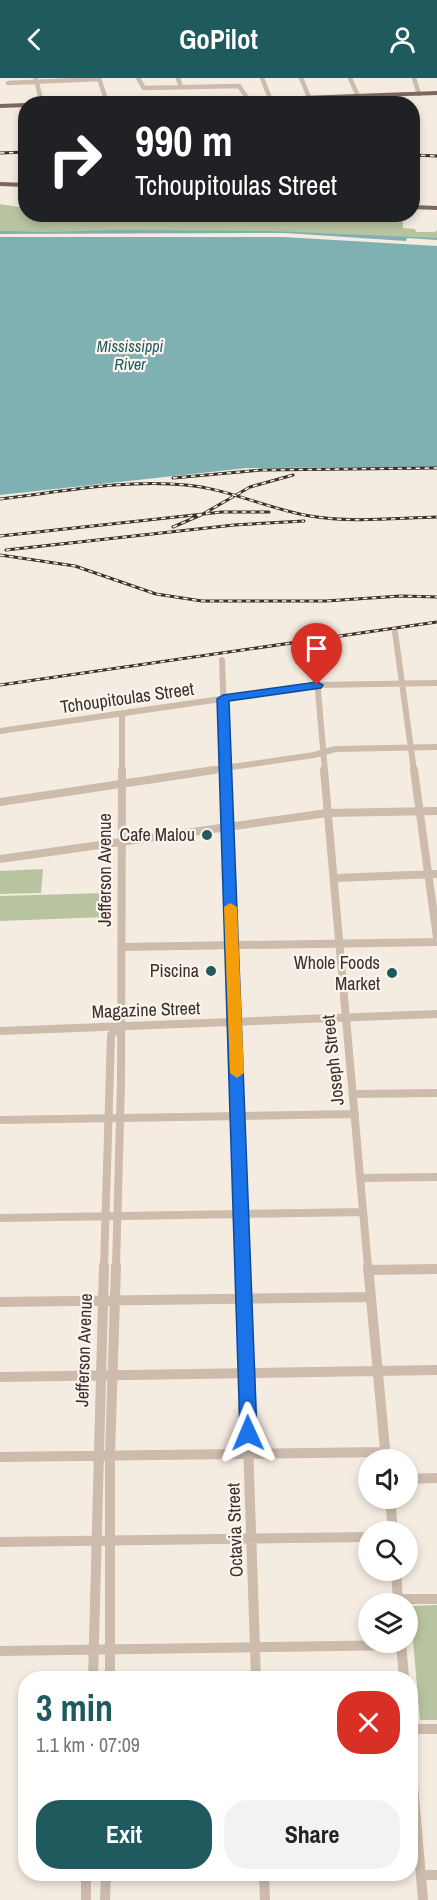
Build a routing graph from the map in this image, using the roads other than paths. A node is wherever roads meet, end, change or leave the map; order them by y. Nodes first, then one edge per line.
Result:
1 (99, 78) edge
2 (138, 78) edge
3 (178, 78) edge
4 (231, 78) edge
5 (262, 78) edge
6 (301, 78) edge
7 (350, 78) edge
8 (414, 78) edge
9 (36, 80) edge
10 (8, 83) dead end
11 (234, 86) junction
12 (181, 87) junction
13 (162, 88) junction
14 (437, 93) edge
15 (419, 94) junction
16 (40, 96) edge
17 (105, 96) edge
18 (163, 96) edge
19 (246, 96) edge
20 (269, 96) edge
21 (309, 96) edge
22 (358, 96) joint
23 (18, 105) edge
24 (0, 106) edge
25 (0, 184) edge
26 (18, 185) edge
27 (420, 207) edge
28 (437, 208) edge
29 (394, 632) dead end
30 (315, 657) dead end
31 (222, 660) dead end
32 (437, 683) edge
33 (401, 684) junction
34 (317, 685) junction
35 (223, 699) junction
36 (122, 714) junction
37 (0, 731) edge
38 (410, 747) junction
39 (437, 747) edge
40 (322, 753) junction
41 (226, 768) junction
42 (122, 784) junction
43 (0, 802) edge
44 (419, 811) junction
45 (437, 811) edge
46 (327, 813) junction
47 (228, 827) junction
48 (120, 843) junction
49 (0, 859) edge
50 (426, 874) junction
51 (437, 874) edge
52 (334, 878) junction
53 (437, 940) edge
54 (339, 943) junction
55 (231, 944) junction
56 (121, 946) junction
57 (437, 1014) edge
58 (345, 1016) junction
59 (235, 1022) junction
60 (120, 1026) junction
61 (0, 1031) edge
62 (437, 1093) edge
63 (353, 1094) junction
64 (355, 1114) junction
65 (238, 1117) junction
66 (108, 1119) junction
67 (120, 1119) junction
68 (0, 1120) edge
69 (437, 1177) edge
70 (360, 1178) junction
71 (363, 1212) junction
72 (242, 1214) junction
73 (105, 1217) junction
74 (119, 1217) junction
75 (0, 1218) edge
76 (437, 1269) edge
77 (369, 1270) junction
78 (371, 1298) junction
79 (244, 1299) junction
80 (102, 1301) junction
81 (116, 1301) junction
82 (0, 1302) edge
83 (378, 1370) junction
84 (437, 1370) edge
85 (247, 1373) junction
86 (100, 1376) junction
87 (113, 1376) junction
88 (0, 1377) edge
89 (385, 1449) edge
90 (249, 1453) junction
91 (98, 1455) junction
92 (110, 1455) junction
93 (358, 1455) edge
94 (0, 1458) edge
95 (437, 1478) edge
96 (418, 1479) edge
97 (358, 1538) edge
98 (251, 1539) junction
99 (96, 1540) junction
100 (109, 1540) junction
101 (0, 1542) edge
102 (437, 1599) edge
103 (418, 1600) edge
104 (358, 1645) edge
105 (255, 1647) junction
106 (93, 1649) junction
107 (109, 1649) junction
108 (0, 1651) edge
109 (402, 1653) edge
110 (93, 1671) edge
111 (110, 1671) edge
112 (256, 1671) edge
113 (403, 1671) edge
114 (418, 1729) edge
115 (437, 1729) edge
116 (418, 1858) edge
117 (421, 1875) junction
118 (437, 1875) edge
119 (86, 1881) edge
120 (106, 1881) edge
121 (264, 1881) edge
122 (86, 1900) edge
123 (105, 1900) edge
124 (265, 1900) edge
125 (423, 1900) edge

1 - 9 street
1 - 17 street
2 - 13 street
3 - 12 street
4 - 11 street
5 - 20 street
6 - 21 street
7 - 22 street
8 - 15 street
9 - 10 street
9 - 16 street
11 - 12 street
11 - 19 street
12 - 13 street
13 - 18 street
14 - 15 main road
15 - 22 main road
23 - 24 main road
25 - 26 main road
27 - 28 main road
29 - 33 street
30 - 34 street, Joseph Street
31 - 35 street, Octavia Street
32 - 33 street, Tchoupitoulas Street
33 - 34 street, Tchoupitoulas Street
33 - 38 street
34 - 35 street, Tchoupitoulas Street
34 - 40 street, Joseph Street
35 - 36 street, Tchoupitoulas Street
35 - 41 street, Octavia Street
36 - 37 street, Tchoupitoulas Street
36 - 42 street, Jefferson Avenue
38 - 39 street
38 - 40 street
38 - 44 street
40 - 41 street
40 - 46 street, Joseph Street
41 - 42 street
41 - 47 street, Octavia Street
42 - 43 street
42 - 48 street, Jefferson Avenue
44 - 45 street
44 - 46 street
44 - 50 street
46 - 47 street
46 - 52 street, Joseph Street
47 - 48 street
47 - 55 street, Octavia Street
48 - 49 street
48 - 56 street, Jefferson Avenue
50 - 51 street
50 - 52 street
50 - 53 street
52 - 54 street, Joseph Street
53 - 54 street
54 - 55 street
54 - 58 street, Joseph Street
55 - 56 street
55 - 59 street, Octavia Street
56 - 60 street, Jefferson Avenue
57 - 58 street, Magazine Street
58 - 59 street, Magazine Street
58 - 63 street, Joseph Street
59 - 60 street, Magazine Street
59 - 65 street, Octavia Street
60 - 61 street, Magazine Street
60 - 66 street, Jefferson Avenue
60 - 67 street, Jefferson Avenue
62 - 63 street
63 - 64 street, Joseph Street
64 - 65 street
64 - 70 street, Joseph Street
65 - 67 street
65 - 72 street, Octavia Street
66 - 67 street
66 - 68 street
66 - 73 street, Jefferson Avenue
67 - 74 street, Jefferson Avenue
69 - 70 street
70 - 71 street, Joseph Street
71 - 72 street
71 - 77 street, Joseph Street
72 - 74 street
72 - 79 street, Octavia Street
73 - 74 street
73 - 75 street
73 - 80 street, Jefferson Avenue
74 - 81 street, Jefferson Avenue
76 - 77 street
77 - 78 street, Joseph Street
78 - 79 street
78 - 83 street, Joseph Street
79 - 81 street
79 - 85 street, Octavia Street
80 - 81 street
80 - 82 street
80 - 86 street, Jefferson Avenue
81 - 87 street, Jefferson Avenue
83 - 84 street
83 - 85 street
83 - 89 street, Joseph Street
85 - 87 street
85 - 90 street, Octavia Street
86 - 87 street
86 - 88 street
86 - 91 street, Jefferson Avenue
87 - 92 street, Jefferson Avenue
90 - 92 street
90 - 93 street
90 - 98 street, Octavia Street
91 - 92 street
91 - 94 street
91 - 99 street, Jefferson Avenue
92 - 100 street, Jefferson Avenue
95 - 96 street
97 - 98 street
98 - 100 street
98 - 105 street, Octavia Street
99 - 100 street
99 - 101 street
99 - 106 street, Jefferson Avenue
100 - 107 street, Jefferson Avenue
102 - 103 street
104 - 105 street
105 - 107 street
105 - 112 street, Octavia Street
106 - 107 street
106 - 108 street
106 - 110 street, Jefferson Avenue
107 - 111 street, Jefferson Avenue
109 - 113 street
114 - 115 street
116 - 117 street
117 - 118 street
117 - 125 street
119 - 122 street
120 - 123 street
121 - 124 street

